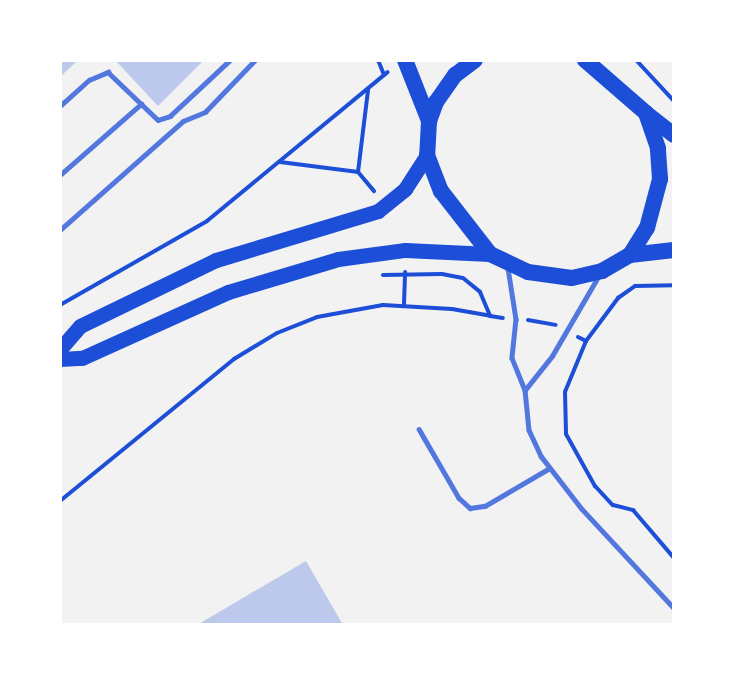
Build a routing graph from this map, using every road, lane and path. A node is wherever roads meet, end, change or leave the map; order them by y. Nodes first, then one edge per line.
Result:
1 (230, 60) edge
2 (255, 60) edge
3 (378, 60) edge
4 (405, 60) edge
5 (475, 60) edge
6 (585, 60) edge
7 (636, 60) edge
8 (368, 89) junction
9 (674, 101) edge
10 (141, 104) junction
11 (60, 106) edge
12 (646, 113) junction
13 (429, 121) junction
14 (674, 135) edge
15 (427, 155) junction
16 (279, 162) junction
17 (358, 172) junction
18 (60, 174) edge
19 (373, 190) dead end
20 (60, 230) edge
21 (674, 250) edge
22 (490, 254) junction
23 (630, 255) junction
24 (405, 264) dead end
25 (507, 265) junction
26 (602, 271) junction
27 (405, 273) junction
28 (374, 276) dead end
29 (674, 285) edge
30 (404, 304) junction
31 (60, 305) edge
32 (490, 316) junction
33 (501, 318) dead end
34 (532, 320) dead end
35 (556, 325) dead end
36 (577, 336) dead end
37 (586, 341) junction
38 (60, 349) edge
39 (60, 358) edge
40 (525, 390) junction
41 (419, 429) dead end
42 (548, 469) junction
43 (60, 501) edge
44 (674, 558) edge
45 (674, 608) edge

1 - 10 lane
2 - 20 lane
3 - 8 path
4 - 13 highway
5 - 13 highway
6 - 12 highway
7 - 9 path
8 - 16 path
8 - 17 path
10 - 11 lane
10 - 18 lane
12 - 14 highway
12 - 23 highway
13 - 15 highway
15 - 22 highway
15 - 38 main road
16 - 17 path
16 - 31 path
17 - 19 path
21 - 23 highway
22 - 25 highway
22 - 39 main road
23 - 26 highway
24 - 27 path
25 - 26 highway
25 - 40 lane
26 - 40 lane
27 - 28 path
27 - 30 path
27 - 32 path
29 - 37 path
30 - 32 path
30 - 43 path
32 - 33 path
34 - 35 path
36 - 37 path
37 - 44 path
40 - 42 lane
41 - 42 lane
42 - 45 lane

